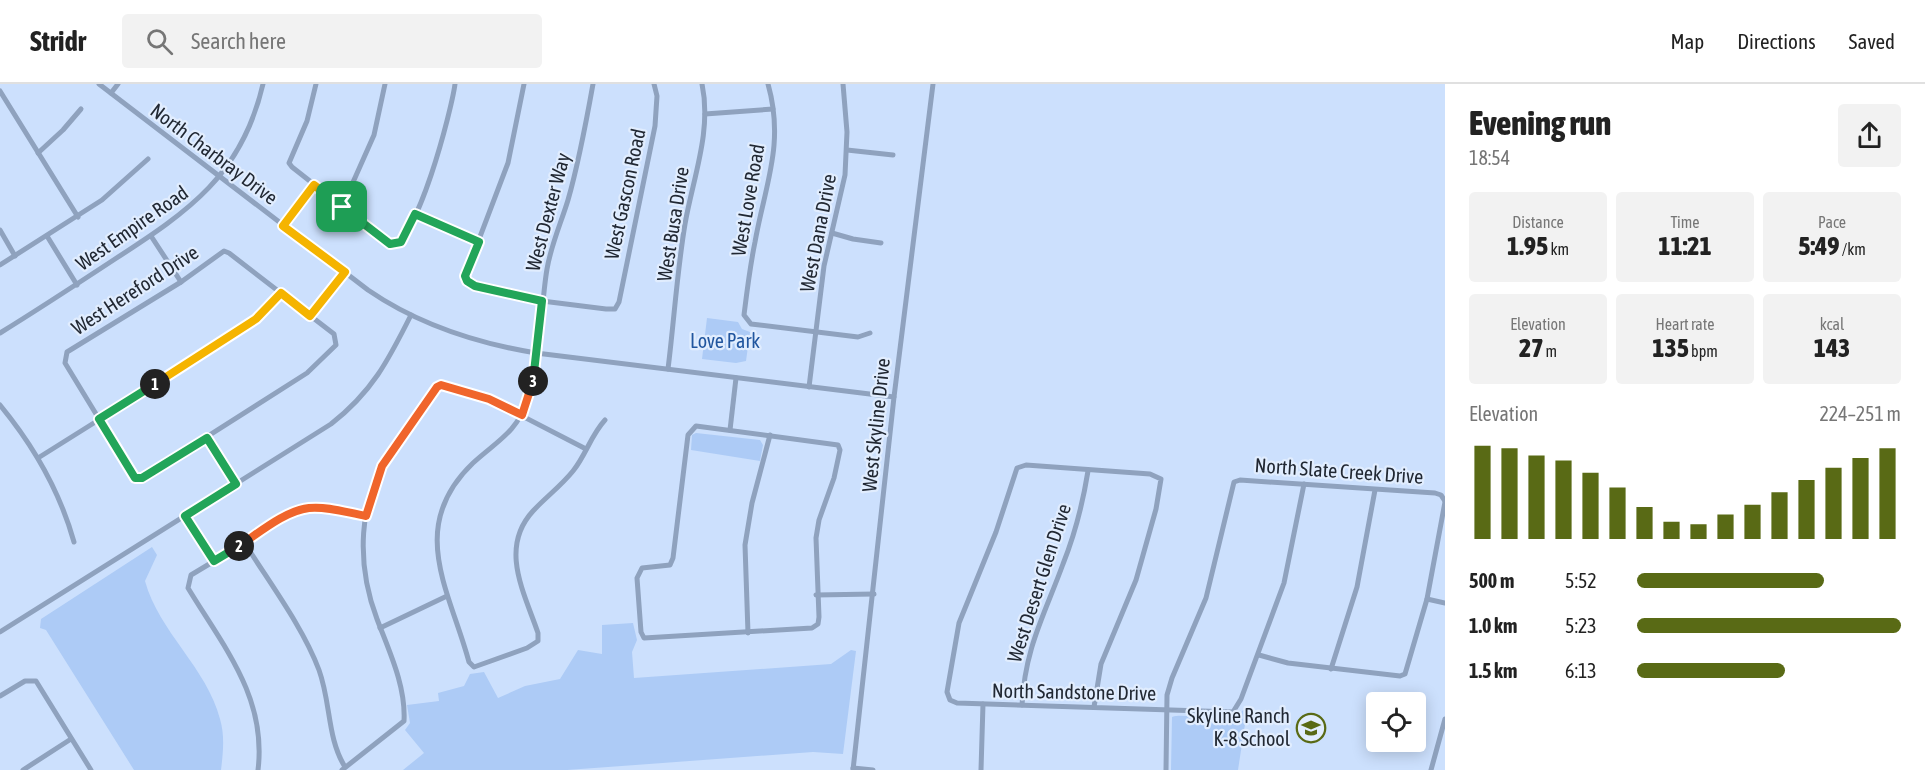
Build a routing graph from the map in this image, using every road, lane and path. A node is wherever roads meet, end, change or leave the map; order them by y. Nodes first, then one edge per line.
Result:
1 (99, 84) edge
2 (118, 84) edge
3 (263, 84) edge
4 (316, 84) edge
5 (385, 84) edge
6 (455, 84) edge
7 (524, 84) edge
8 (593, 84) edge
9 (654, 84) edge
10 (702, 84) edge
11 (768, 84) edge
12 (843, 84) edge
13 (933, 84) edge
14 (0, 91) edge
15 (111, 93) junction
16 (81, 109) dead end
17 (773, 109) junction
18 (705, 114) junction
19 (847, 150) junction
20 (38, 153) junction
21 (893, 155) dead end
22 (148, 159) dead end
23 (219, 177) junction
24 (314, 185) junction
25 (342, 207) junction
26 (415, 214) junction
27 (78, 217) junction
28 (283, 226) junction
29 (0, 230) edge
30 (832, 233) junction
31 (47, 236) junction
32 (151, 236) junction
33 (479, 242) junction
34 (881, 243) dead end
35 (15, 256) junction
36 (0, 265) edge
37 (345, 272) junction
38 (181, 282) junction
39 (77, 285) junction
40 (281, 293) junction
41 (542, 301) junction
42 (411, 315) junction
43 (310, 316) junction
44 (816, 332) junction
45 (0, 333) edge
46 (870, 333) dead end
47 (536, 353) junction
48 (668, 369) junction
49 (736, 378) junction
50 (809, 387) junction
51 (894, 397) junction
52 (0, 405) edge
53 (522, 415) junction
54 (99, 419) junction
55 (606, 420) dead end
56 (730, 430) junction
57 (770, 435) junction
58 (207, 438) junction
59 (586, 449) junction
60 (38, 458) junction
61 (1088, 471) junction
62 (236, 484) junction
63 (1305, 484) junction
64 (1375, 490) junction
65 (1444, 499) edge
66 (185, 516) junction
67 (366, 516) junction
68 (74, 542) dead end
69 (244, 542) junction
70 (214, 561) junction
71 (873, 594) junction
72 (816, 595) junction
73 (447, 596) junction
74 (1427, 599) junction
75 (1445, 603) edge
76 (380, 628) junction
77 (0, 632) edge
78 (748, 633) junction
79 (1259, 655) junction
80 (1331, 669) junction
81 (0, 696) edge
82 (983, 704) junction
83 (1022, 705) junction
84 (1094, 707) junction
85 (1166, 709) junction
86 (1445, 718) edge
87 (71, 739) junction
88 (344, 769) edge
89 (853, 769) edge
90 (23, 770) edge
91 (91, 770) edge
92 (258, 770) edge
93 (873, 770) edge
94 (981, 770) edge
95 (1166, 770) edge
96 (1431, 770) edge

1 - 15 street, North Charbray Drive
2 - 15 street
3 - 23 street, West Empire Road
4 - 24 street
5 - 25 street
6 - 26 street
7 - 33 street
8 - 41 street, West Dexter Way
9 - 41 street, West Gascon Road
10 - 18 street, West Busa Drive
11 - 17 street, West Love Road
12 - 19 street, West Dana Drive
13 - 51 street, West Skyline Drive
14 - 20 street
15 - 23 street, North Charbray Drive
16 - 20 street
17 - 18 street
17 - 44 street, West Love Road
18 - 48 street, West Busa Drive
19 - 21 street
19 - 30 street, West Dana Drive
20 - 27 street
22 - 27 street
23 - 28 street, North Charbray Drive
23 - 32 street, West Empire Road
24 - 25 street
24 - 28 street
25 - 26 street
26 - 33 street
27 - 31 street
28 - 37 street, North Charbray Drive
29 - 35 street
30 - 34 street
30 - 44 street, West Dana Drive
31 - 35 street
31 - 39 street
32 - 38 street
32 - 39 street, West Empire Road
33 - 41 street
35 - 36 street
37 - 42 street, North Charbray Drive
37 - 43 street
38 - 40 street, West Hereford Drive
38 - 54 street, West Hereford Drive
39 - 45 street, West Empire Road
40 - 43 street
40 - 54 street
41 - 47 street, West Dexter Way
42 - 47 street, North Charbray Drive
42 - 62 street
43 - 58 street
44 - 46 street
44 - 50 street, West Dana Drive
47 - 48 street, North Charbray Drive
47 - 53 street, West Dexter Way
48 - 49 street, North Charbray Drive
49 - 50 street, North Charbray Drive
49 - 56 street
50 - 51 street, North Charbray Drive
51 - 71 street, West Skyline Drive
52 - 60 street
53 - 59 street
53 - 67 street
53 - 73 street, West Dexter Way
54 - 58 street
54 - 60 street
55 - 59 street
56 - 57 street
56 - 78 street
57 - 72 street
57 - 78 street
58 - 62 street
59 - 73 street, West Dexter Way
60 - 68 street
61 - 82 street, North Sandstone Drive
61 - 83 street, West Desert Glen Drive
61 - 84 street
62 - 66 street
63 - 64 street, North Slate Creek Drive
63 - 79 street
63 - 85 street, North Slate Creek Drive
64 - 65 street, North Slate Creek Drive
64 - 80 street
65 - 74 street
66 - 70 street
66 - 77 street
67 - 69 street
67 - 76 street
69 - 70 street
69 - 88 street
70 - 92 street
71 - 72 street
71 - 89 street, West Skyline Drive
72 - 78 street
73 - 76 street
74 - 75 street
74 - 80 street
76 - 88 street
79 - 80 street
79 - 85 street, North Sandstone Drive
81 - 87 street
82 - 83 street, North Sandstone Drive
82 - 94 street
83 - 84 street, North Sandstone Drive
84 - 85 street, North Sandstone Drive
85 - 95 street
86 - 96 street
87 - 90 street
87 - 91 street
89 - 93 street

